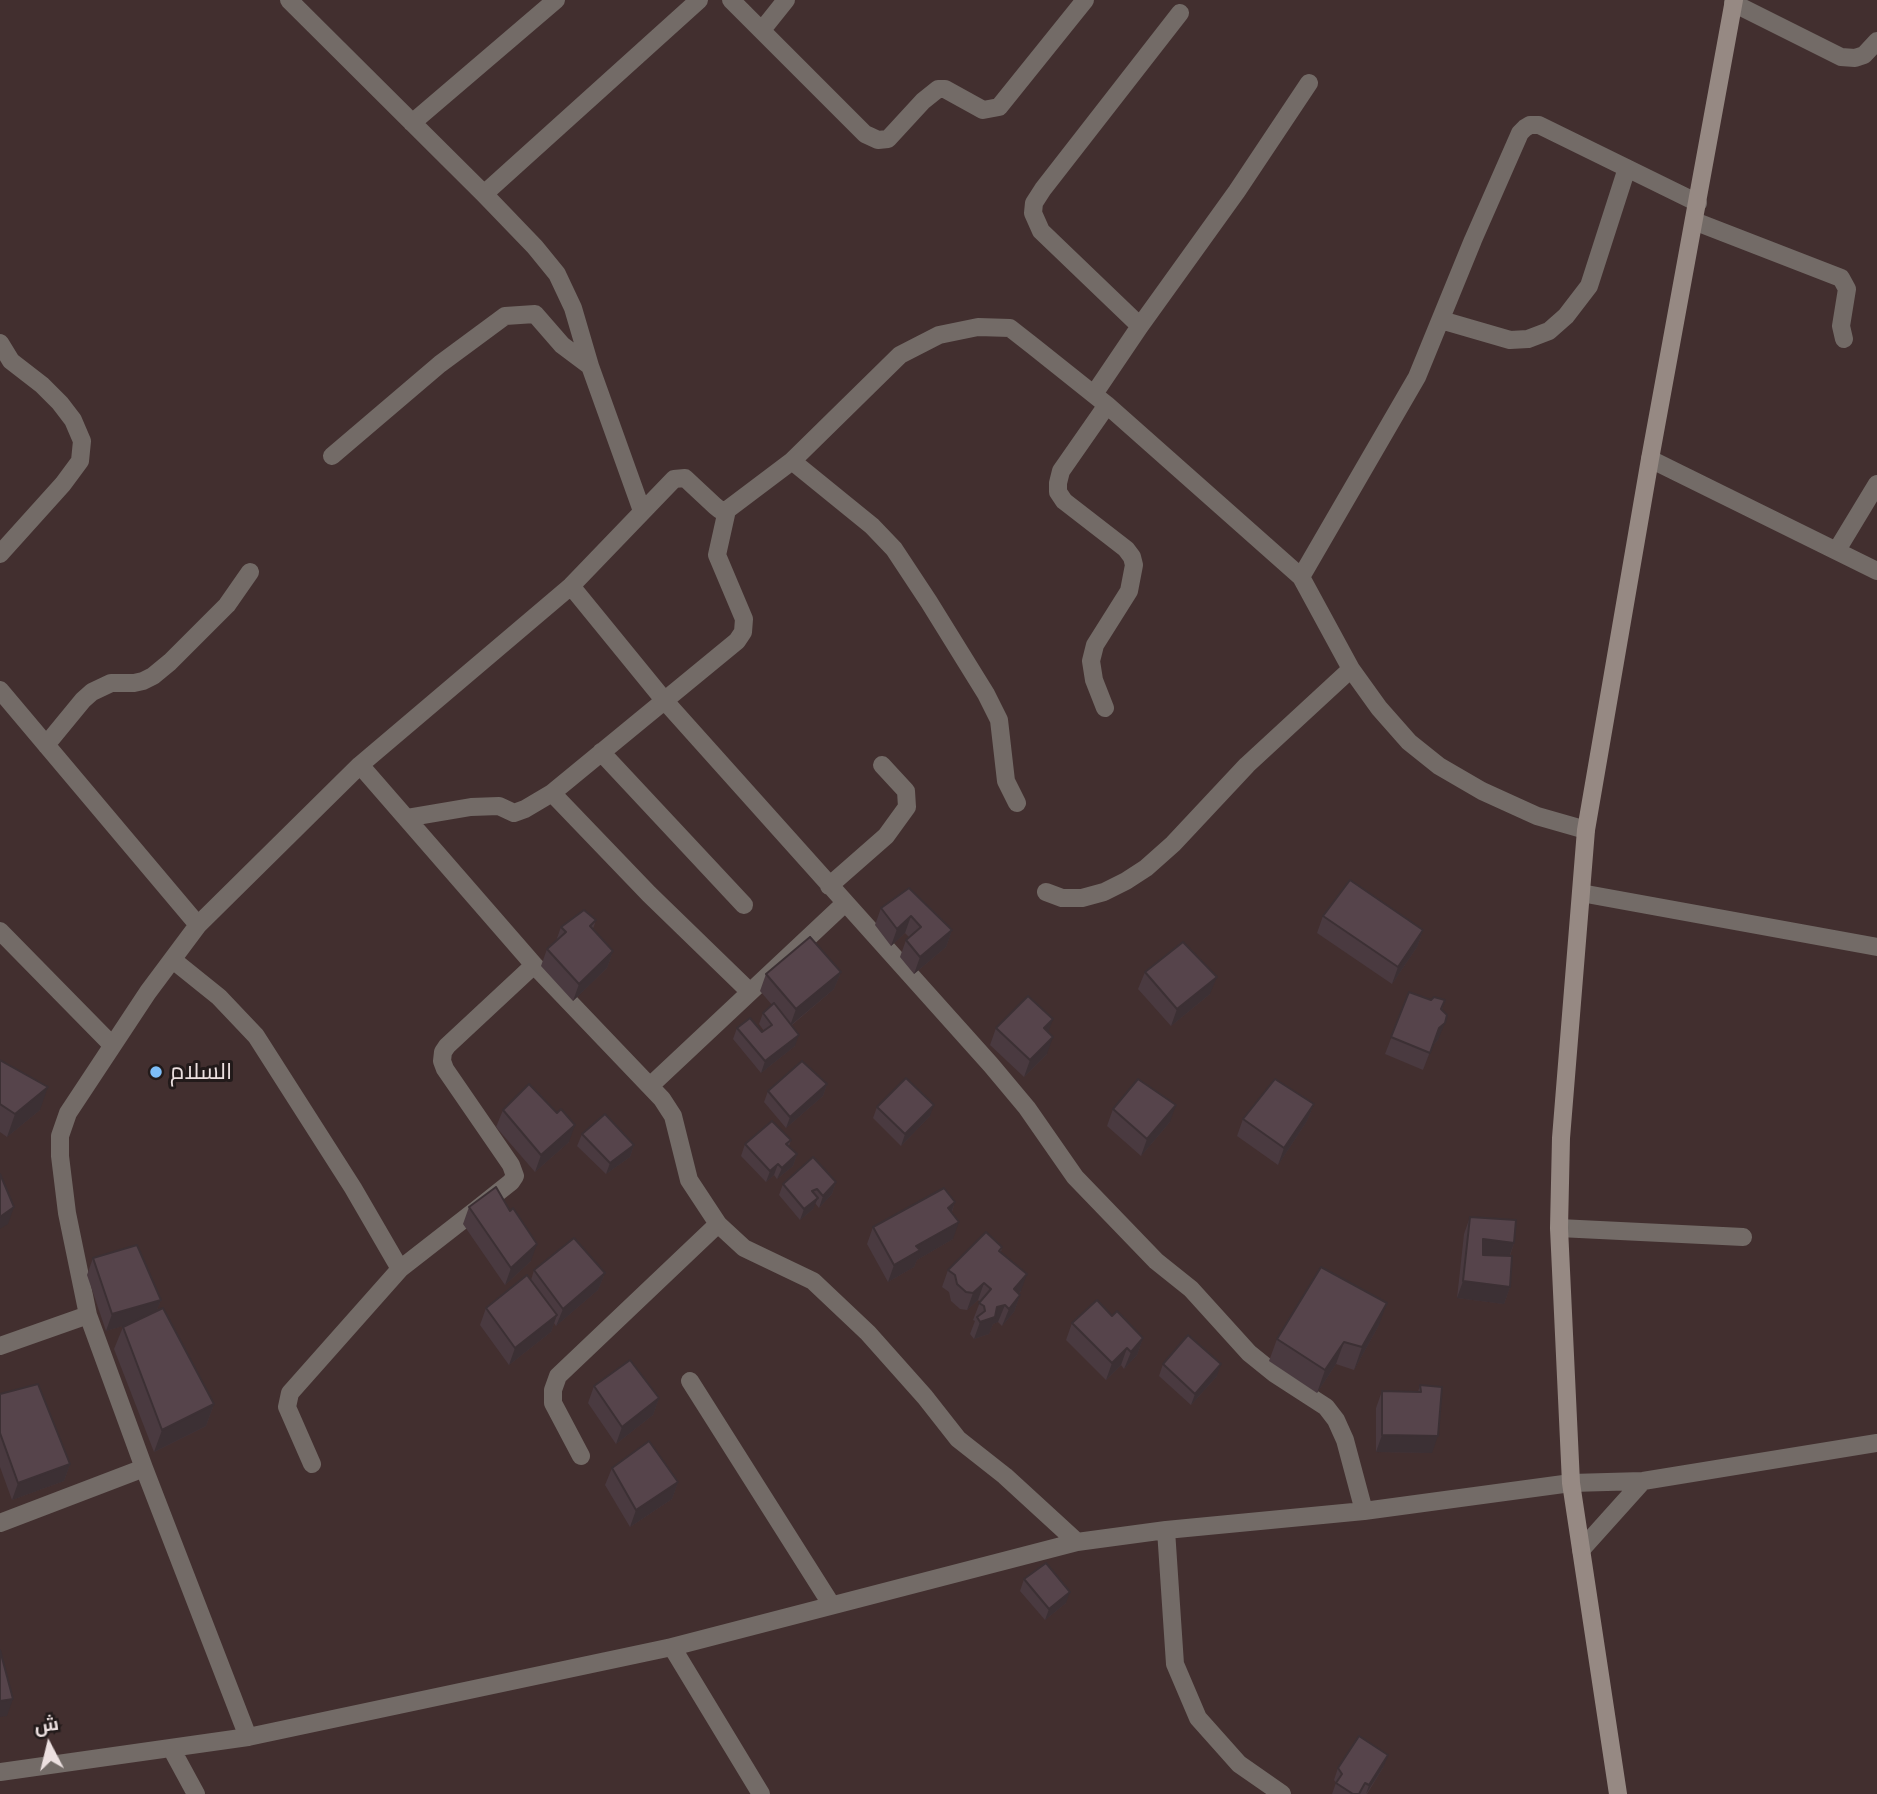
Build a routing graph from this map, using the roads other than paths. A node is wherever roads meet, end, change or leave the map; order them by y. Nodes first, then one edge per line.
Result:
1 (289, 0) edge
2 (556, 0) edge
3 (699, 0) edge
4 (731, 0) edge
5 (786, 0) edge
6 (1733, 2) edge
7 (1076, 3) edge
8 (1180, 13) dead end
9 (762, 30) junction
10 (1877, 41) edge
11 (1309, 83) dead end
12 (412, 123) junction
13 (1627, 167) junction
14 (484, 194) junction
15 (1696, 212) junction
16 (1441, 320) junction
17 (1140, 326) junction
18 (1844, 340) dead end
19 (0, 343) edge
20 (590, 366) junction
21 (1101, 400) junction
22 (332, 456) dead end
23 (1650, 459) junction
24 (792, 461) junction
25 (1877, 484) edge
26 (726, 510) junction
27 (642, 511) junction
28 (1836, 550) junction
29 (0, 554) edge
30 (1877, 571) edge
31 (250, 572) dead end
32 (1301, 577) junction
33 (571, 586) junction
34 (1351, 669) junction
35 (0, 690) edge
36 (664, 700) junction
37 (1105, 708) dead end
38 (46, 745) junction
39 (601, 752) junction
40 (360, 765) junction
41 (882, 765) dead end
42 (552, 793) junction
43 (1017, 803) dead end
44 (406, 818) junction
45 (1586, 830) junction
46 (829, 886) junction
47 (1046, 892) dead end
48 (1581, 893) junction
49 (844, 904) junction
50 (744, 905) dead end
51 (198, 925) junction
52 (0, 932) edge
53 (1877, 947) edge
54 (173, 960) junction
55 (534, 965) junction
56 (750, 992) junction
57 (112, 1045) junction
58 (650, 1086) junction
59 (718, 1224) junction
60 (1559, 1228) junction
61 (1743, 1237) dead end
62 (400, 1269) junction
63 (88, 1315) junction
64 (0, 1346) edge
65 (690, 1381) dead end
66 (1877, 1443) edge
67 (581, 1456) dead end
68 (312, 1464) dead end
69 (144, 1468) junction
70 (1643, 1480) junction
71 (1571, 1483) junction
72 (1364, 1511) junction
73 (0, 1523) edge
74 (1166, 1530) junction
75 (1077, 1542) junction
76 (1581, 1550) junction
77 (831, 1604) junction
78 (672, 1647) junction
79 (248, 1737) junction
80 (171, 1748) junction
81 (0, 1772) edge
82 (753, 1791) edge
83 (196, 1794) edge
84 (1282, 1794) edge
85 (1618, 1794) edge

1 - 12 street
2 - 12 street
3 - 14 street
4 - 9 street
5 - 9 street
6 - 10 street
6 - 15 street
7 - 9 street
8 - 17 street
11 - 17 street
12 - 14 street
13 - 15 street
13 - 16 street
13 - 16 street
14 - 20 street
15 - 18 street
15 - 23 street
16 - 32 street
17 - 21 street
19 - 29 street
20 - 22 street
20 - 27 street
21 - 24 street
21 - 32 street
21 - 37 street
23 - 28 street
23 - 45 street
24 - 26 street
24 - 43 street
25 - 28 street
26 - 27 street
26 - 36 street
27 - 33 street
28 - 30 street
31 - 38 street
32 - 34 street
33 - 36 street
33 - 40 street
34 - 45 street
34 - 47 street
35 - 38 street
36 - 39 street
36 - 46 street
38 - 51 street
39 - 42 street
39 - 50 street
40 - 44 street
40 - 51 street
41 - 46 street
42 - 44 street
42 - 56 street
44 - 55 street
45 - 48 street
46 - 49 street
48 - 53 street
48 - 60 street
49 - 56 street
49 - 72 street
51 - 54 street
52 - 57 street
54 - 57 street
54 - 62 street
55 - 58 street
55 - 62 street
56 - 58 street
57 - 63 street
58 - 59 street
59 - 67 street
59 - 75 street
60 - 61 street
60 - 71 street
62 - 68 street
63 - 64 street
63 - 69 street
65 - 77 street
66 - 70 street
69 - 73 street
69 - 79 street
70 - 71 street
70 - 76 street
71 - 72 street
71 - 76 street
72 - 74 street
74 - 75 street
74 - 84 street
75 - 77 street
76 - 85 street
77 - 78 street
78 - 79 street
78 - 82 street
79 - 80 street
80 - 81 street
80 - 83 street

